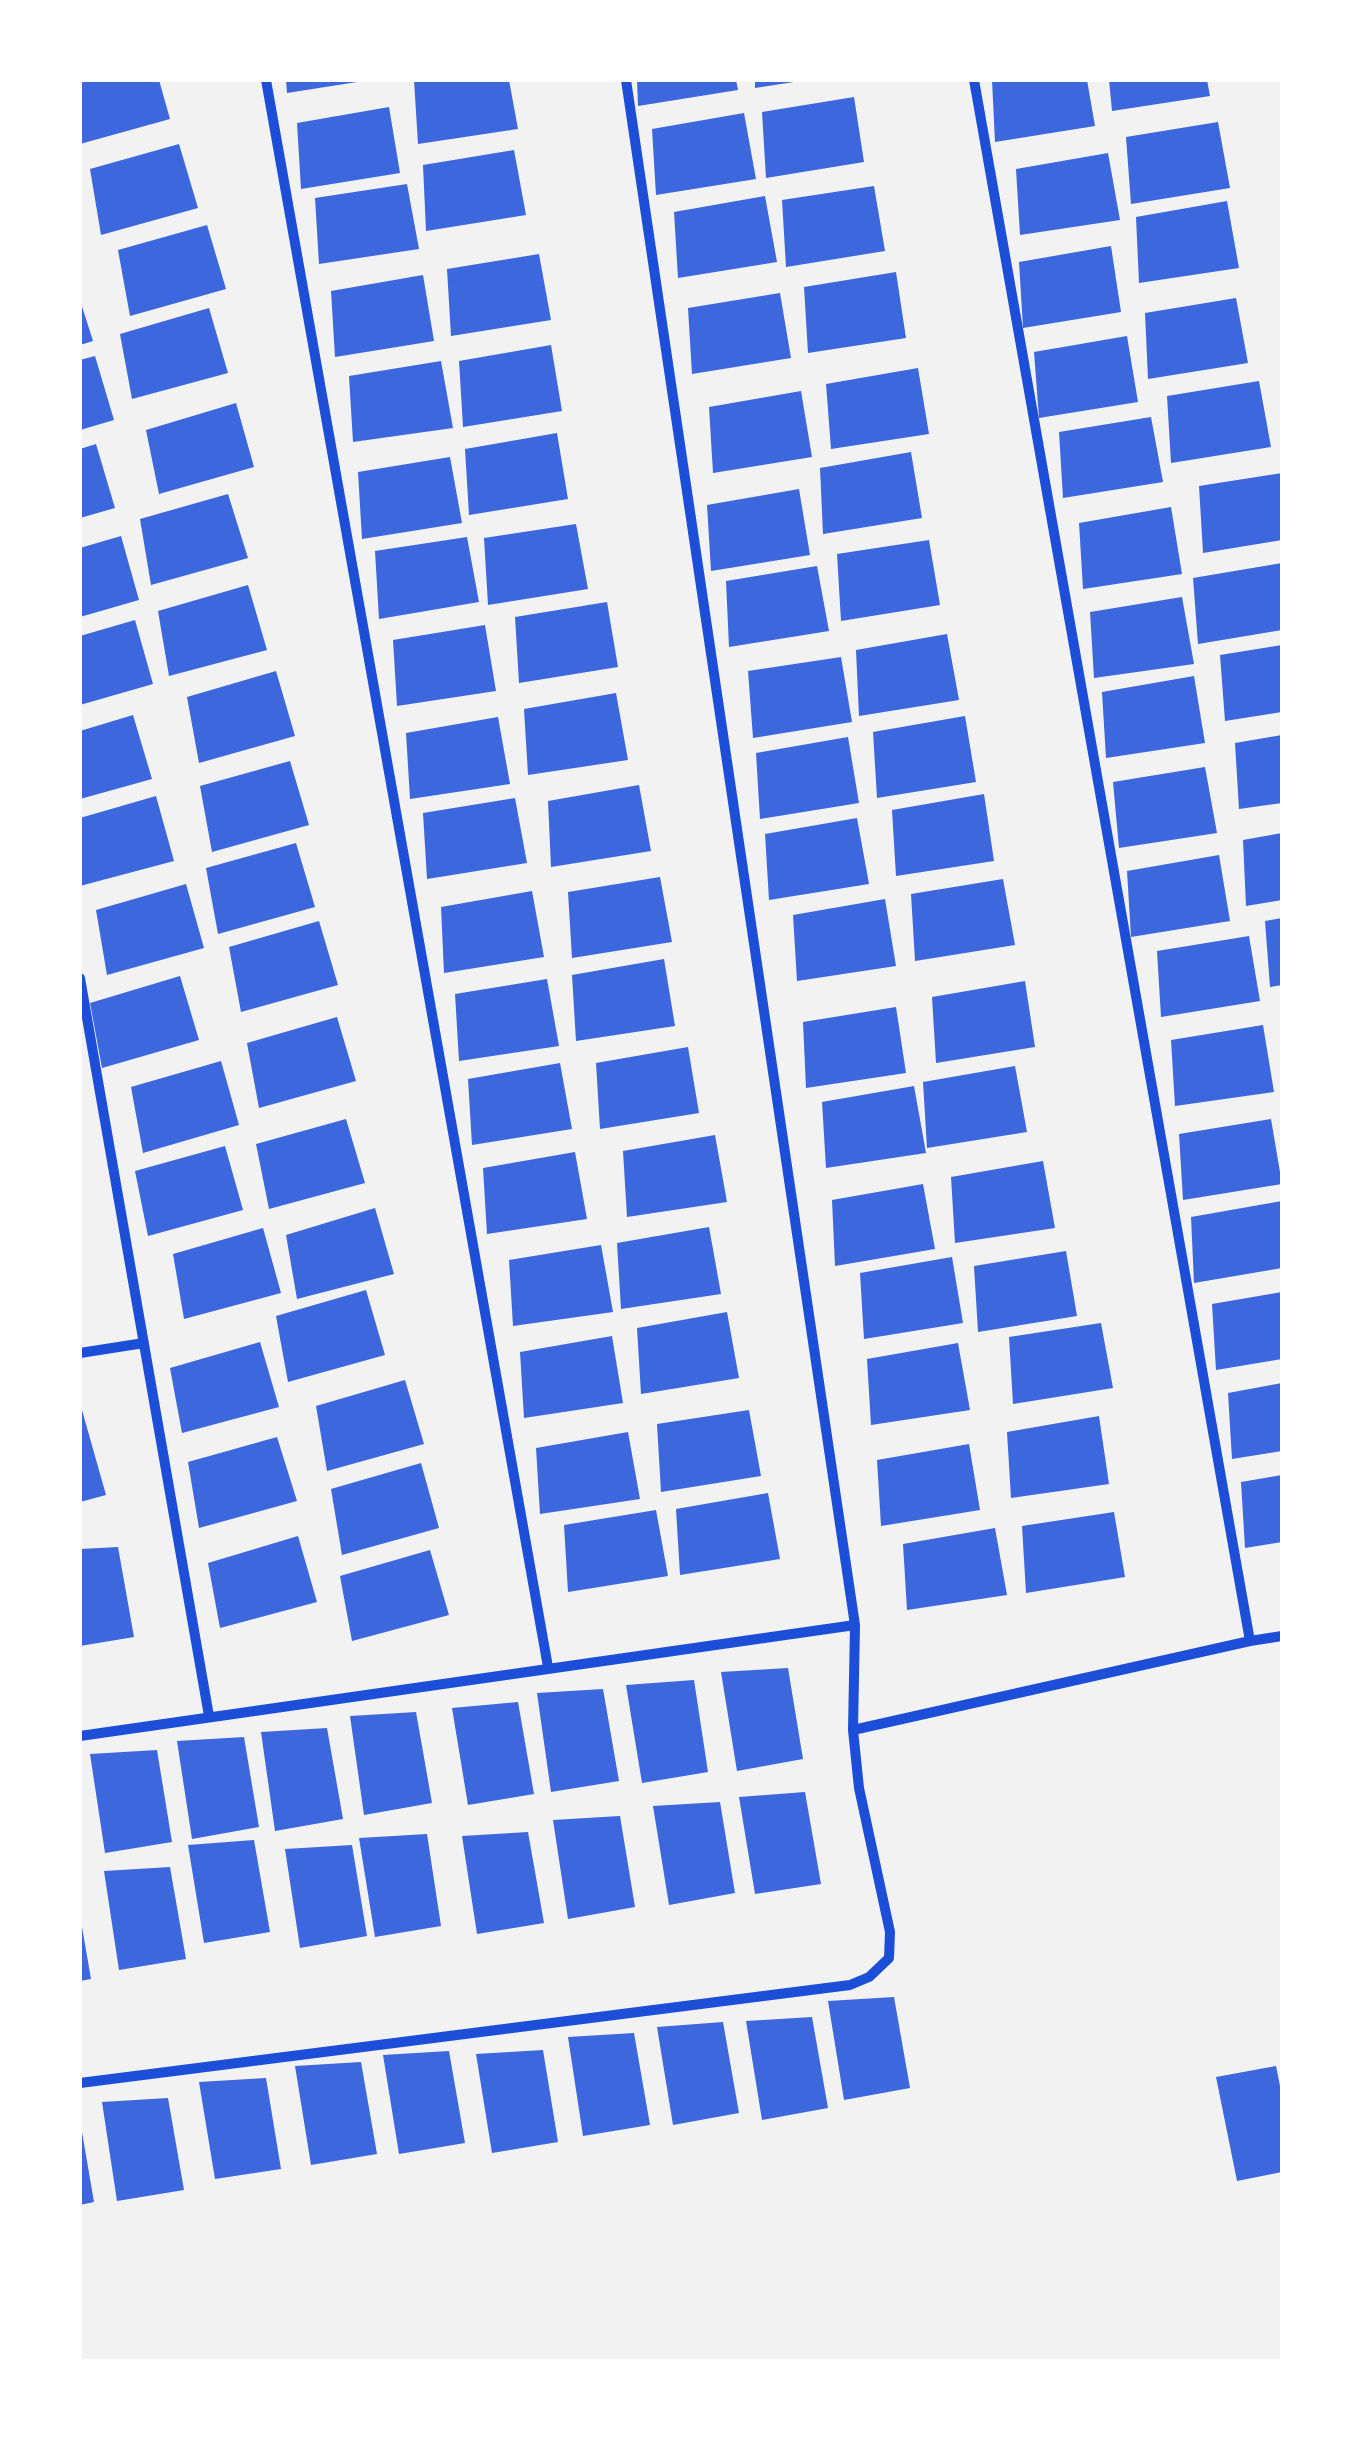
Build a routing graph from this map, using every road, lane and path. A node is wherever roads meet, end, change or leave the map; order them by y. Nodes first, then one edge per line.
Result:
1 (266, 80) edge
2 (626, 80) edge
3 (974, 80) edge
4 (80, 978) edge
5 (144, 1343) junction
6 (80, 1353) edge
7 (855, 1625) junction
8 (1282, 1636) edge
9 (1250, 1642) junction
10 (548, 1667) junction
11 (209, 1716) junction
12 (853, 1730) junction
13 (80, 1736) edge
14 (80, 2083) edge

1 - 10 street
2 - 7 street
3 - 9 street
4 - 5 street
5 - 6 street
5 - 11 street
7 - 10 street
7 - 12 street
8 - 9 street
9 - 12 street
10 - 11 street
11 - 13 street
12 - 14 street

